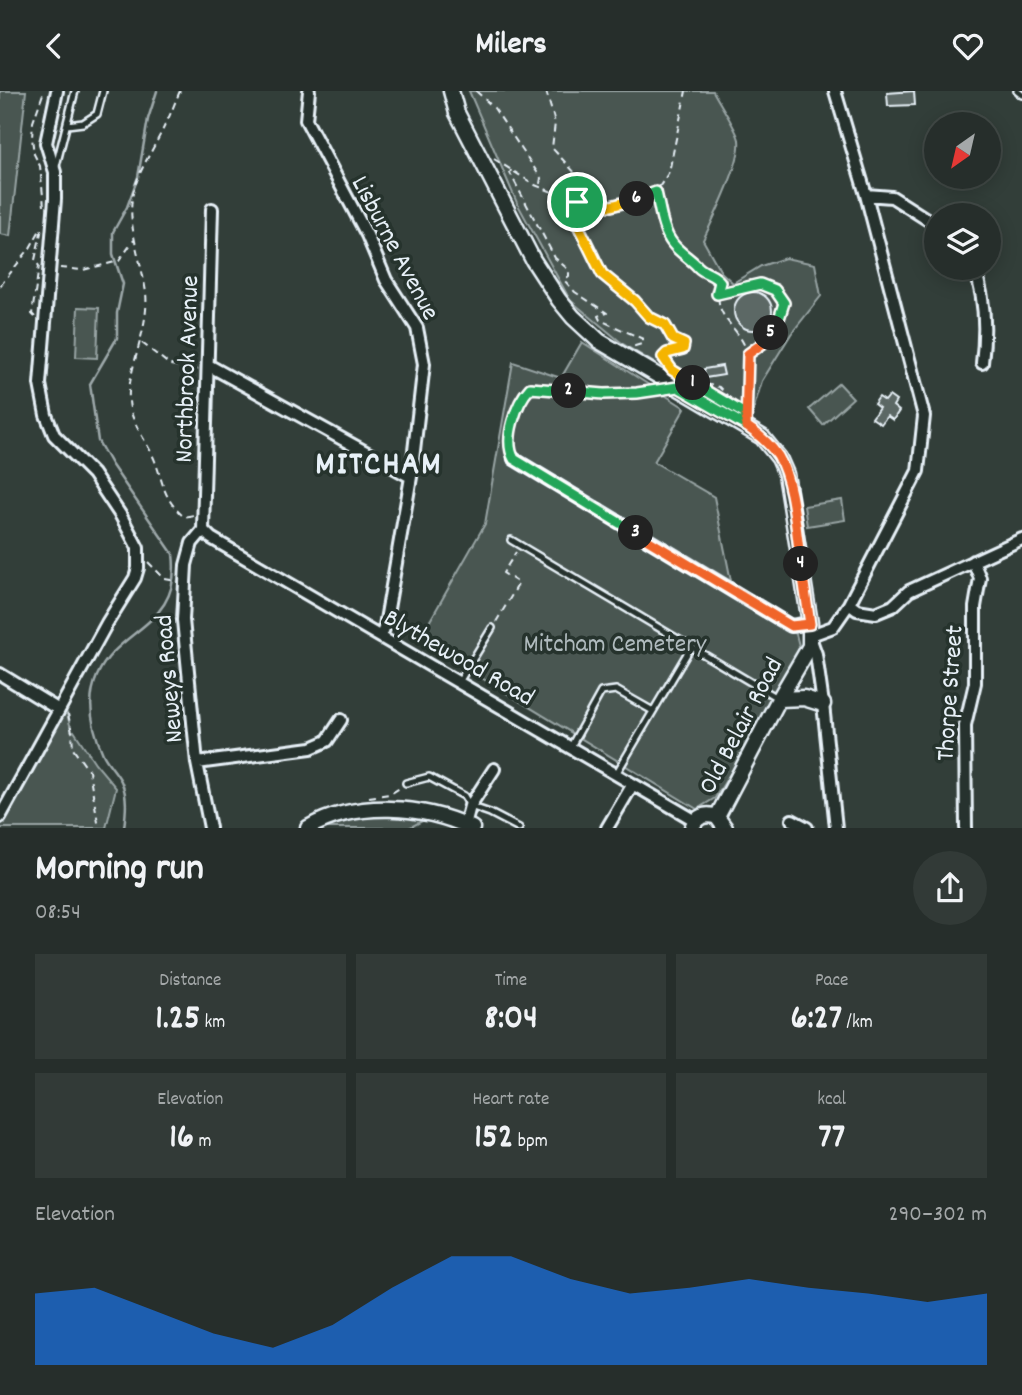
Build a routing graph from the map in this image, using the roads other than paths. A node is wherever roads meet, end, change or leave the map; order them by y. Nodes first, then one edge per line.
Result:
1 (57, 91) edge
2 (75, 91) edge
3 (103, 91) edge
4 (309, 91) edge
5 (451, 91) edge
6 (835, 91) edge
7 (1017, 91) edge
8 (1022, 95) edge
9 (67, 125) junction
10 (54, 172) junction
11 (866, 195) junction
12 (212, 209) dead end
13 (924, 217) edge
14 (979, 280) edge
15 (982, 363) dead end
16 (208, 368) junction
17 (514, 459) road end
18 (411, 477) junction
19 (203, 530) junction
20 (511, 540) dead end
21 (1021, 541) edge
22 (974, 561) junction
23 (849, 604) junction
24 (492, 628) road end
25 (811, 633) junction
26 (381, 636) junction
27 (691, 647) junction
28 (0, 674) edge
29 (459, 682) junction
30 (779, 699) junction
31 (823, 703) junction
32 (60, 707) junction
33 (653, 711) junction
34 (341, 720) dead end
35 (333, 734) junction
36 (345, 740) dead end
37 (570, 748) junction
38 (197, 763) junction
39 (494, 769) dead end
40 (616, 774) junction
41 (406, 783) dead end
42 (633, 785) junction
43 (470, 806) junction
44 (394, 810) junction
45 (0, 817) edge
46 (792, 820) dead end
47 (721, 823) edge
48 (694, 824) edge
49 (468, 826) edge
50 (210, 828) edge
51 (308, 828) edge
52 (329, 828) edge
53 (519, 828) edge
54 (607, 828) edge
55 (807, 828) edge
56 (836, 828) edge
57 (966, 828) edge

1 - 10 street
2 - 9 lane
3 - 9 lane
4 - 18 street, Lisburne Avenue
5 - 25 main road
6 - 11 street
7 - 8 lane
9 - 10 lane
10 - 32 street
11 - 13 street
11 - 23 street
12 - 16 street, Northbrook Avenue
14 - 15 street
16 - 18 street
16 - 19 street, Northbrook Avenue
17 - 25 street
18 - 26 street, Lisburne Avenue
19 - 26 street, Blythewood Road
19 - 38 street, Neweys Road
20 - 27 lane
21 - 22 street
22 - 23 street
22 - 57 street, Thorpe Street
23 - 25 street
24 - 29 lane
25 - 30 main road, Old Belair Road
25 - 31 street
26 - 29 street, Blythewood Road
27 - 30 lane
27 - 33 lane
28 - 32 street
29 - 37 street, Blythewood Road
30 - 31 main road
30 - 47 main road, Old Belair Road
31 - 56 street
32 - 45 street
33 - 37 lane
33 - 40 lane
34 - 35 street
35 - 36 street
35 - 38 street
37 - 40 street, Blythewood Road
38 - 50 street, Neweys Road
39 - 43 street
40 - 42 street, Blythewood Road
41 - 43 lane
42 - 48 street, Blythewood Road
42 - 54 street
43 - 49 street
43 - 53 lane
44 - 49 main road
44 - 51 main road
44 - 52 main road
46 - 55 street
47 - 48 main road

